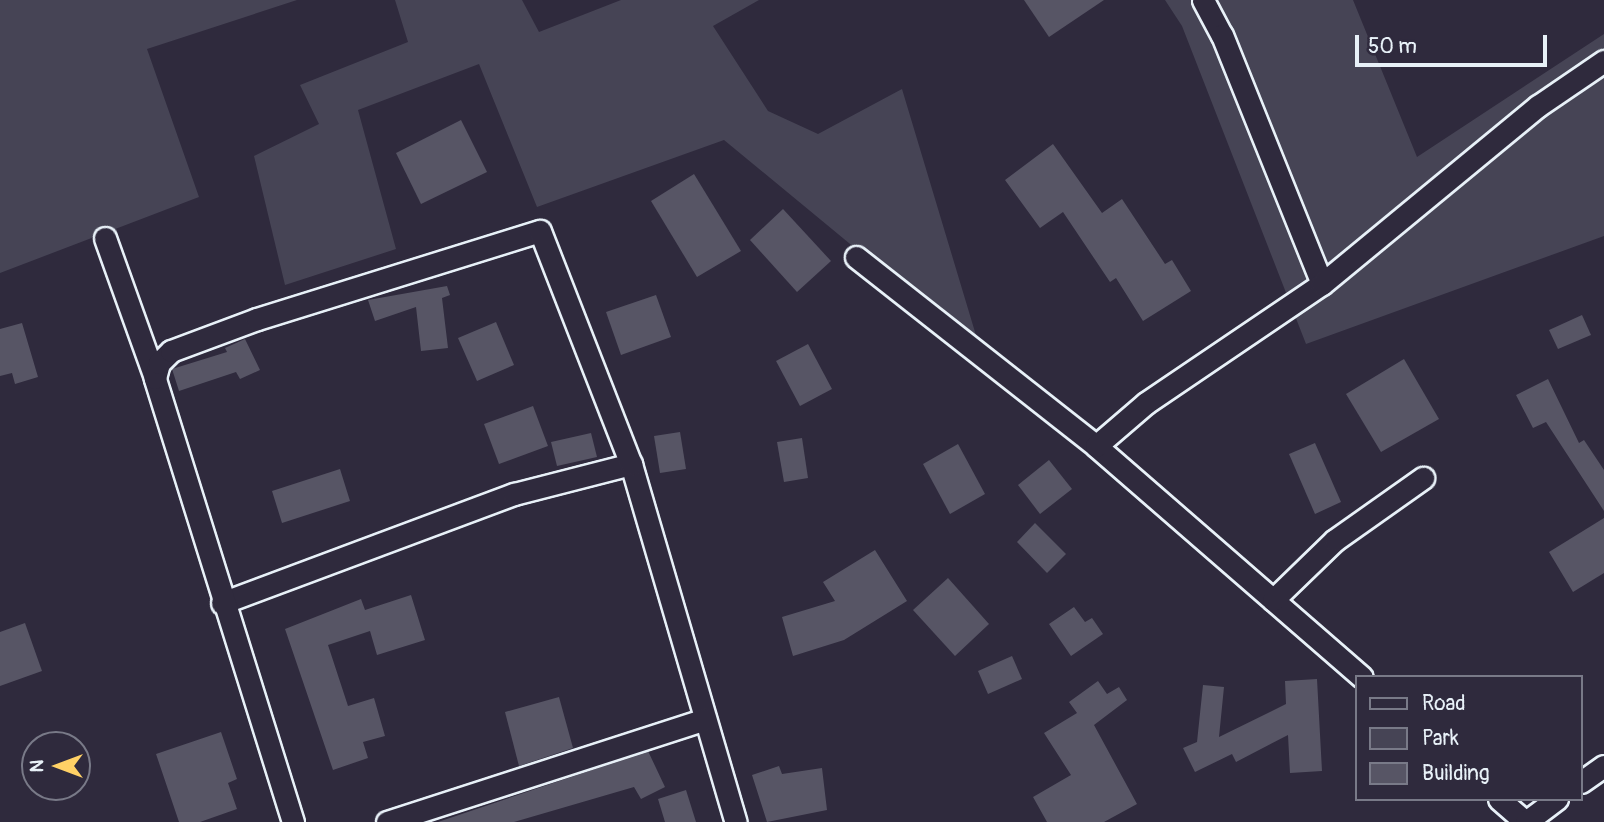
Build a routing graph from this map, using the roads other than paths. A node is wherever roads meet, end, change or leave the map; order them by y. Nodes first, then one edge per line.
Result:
1 (1203, 0) edge
2 (1604, 61) edge
3 (105, 238) dead end
4 (856, 257) dead end
5 (1322, 284) junction
6 (155, 378) junction
7 (1096, 446) junction
8 (631, 464) junction
9 (1423, 478) dead end
10 (1273, 600) junction
11 (222, 603) junction
12 (1360, 675) edge
13 (705, 719) junction
14 (1604, 766) edge
15 (1583, 781) edge
16 (1501, 801) edge
17 (1555, 801) edge
18 (293, 822) edge
19 (387, 822) edge
20 (736, 822) edge
21 (1525, 822) edge

1 - 5 street
2 - 5 street
3 - 6 street
4 - 7 street
5 - 7 street
6 - 8 street
6 - 11 street
7 - 10 street
8 - 11 street
8 - 13 street
9 - 10 street
10 - 12 street
11 - 18 street
13 - 19 street
13 - 20 street
14 - 15 street
16 - 21 street
17 - 21 street

